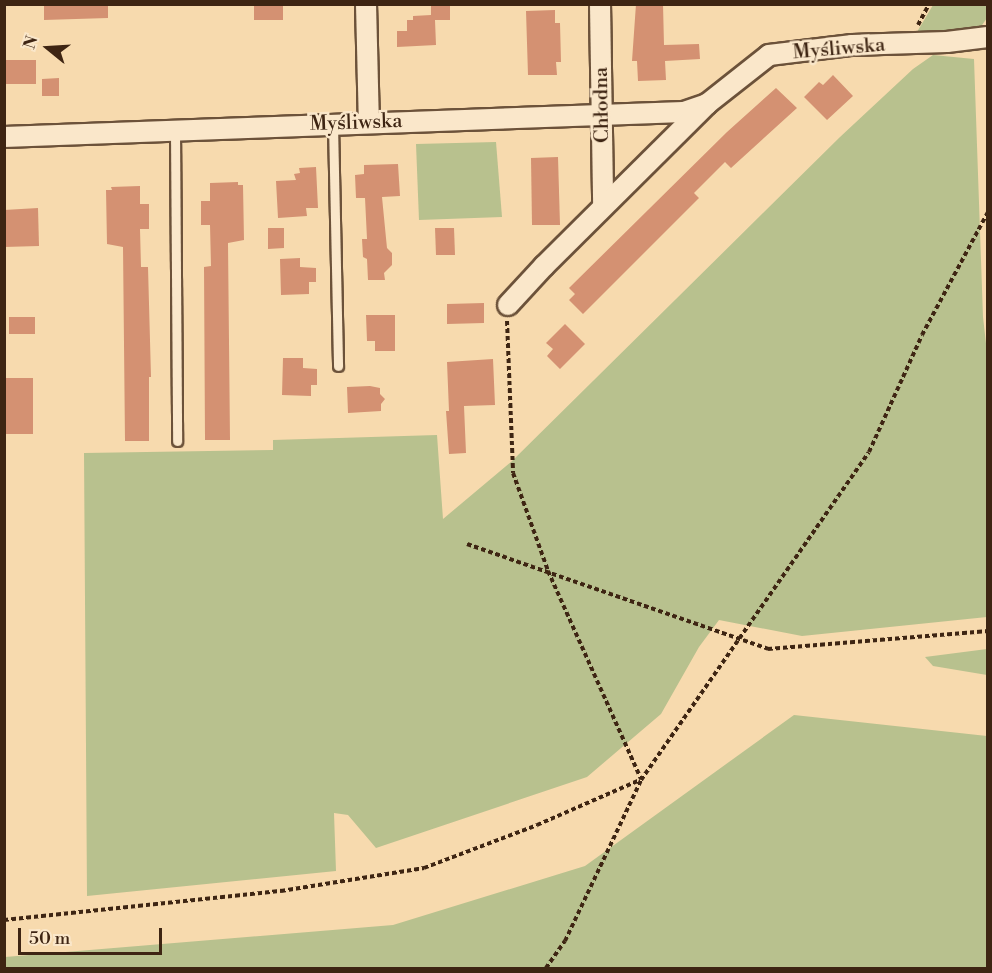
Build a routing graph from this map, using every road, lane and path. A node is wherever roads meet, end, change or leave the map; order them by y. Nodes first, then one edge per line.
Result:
1 (366, 4) edge
2 (600, 4) edge
3 (987, 37) edge
4 (707, 104) junction
5 (602, 114) junction
6 (369, 123) junction
7 (333, 124) junction
8 (175, 130) junction
9 (4, 137) edge
10 (603, 206) junction
11 (987, 213) edge
12 (508, 305) joint
13 (338, 366) dead end
14 (177, 441) dead end
15 (467, 544) dead end
16 (548, 571) junction
17 (987, 631) edge
18 (739, 640) junction
19 (641, 780) junction
20 (4, 920) edge
21 (546, 969) edge

1 - 6 street
2 - 5 street, Chłodna
3 - 4 street, Myśliwska
4 - 5 street, Myśliwska
4 - 10 street, Myśliwska
5 - 6 street, Myśliwska
5 - 10 street, Chłodna
6 - 7 street, Myśliwska
7 - 8 street, Myśliwska
7 - 13 lane
8 - 9 street, Myśliwska
8 - 14 lane
10 - 12 street, Myśliwska
11 - 18 path
12 - 16 path
15 - 16 path
16 - 18 path
16 - 19 path
17 - 18 path
18 - 19 path
19 - 20 path
19 - 21 path

